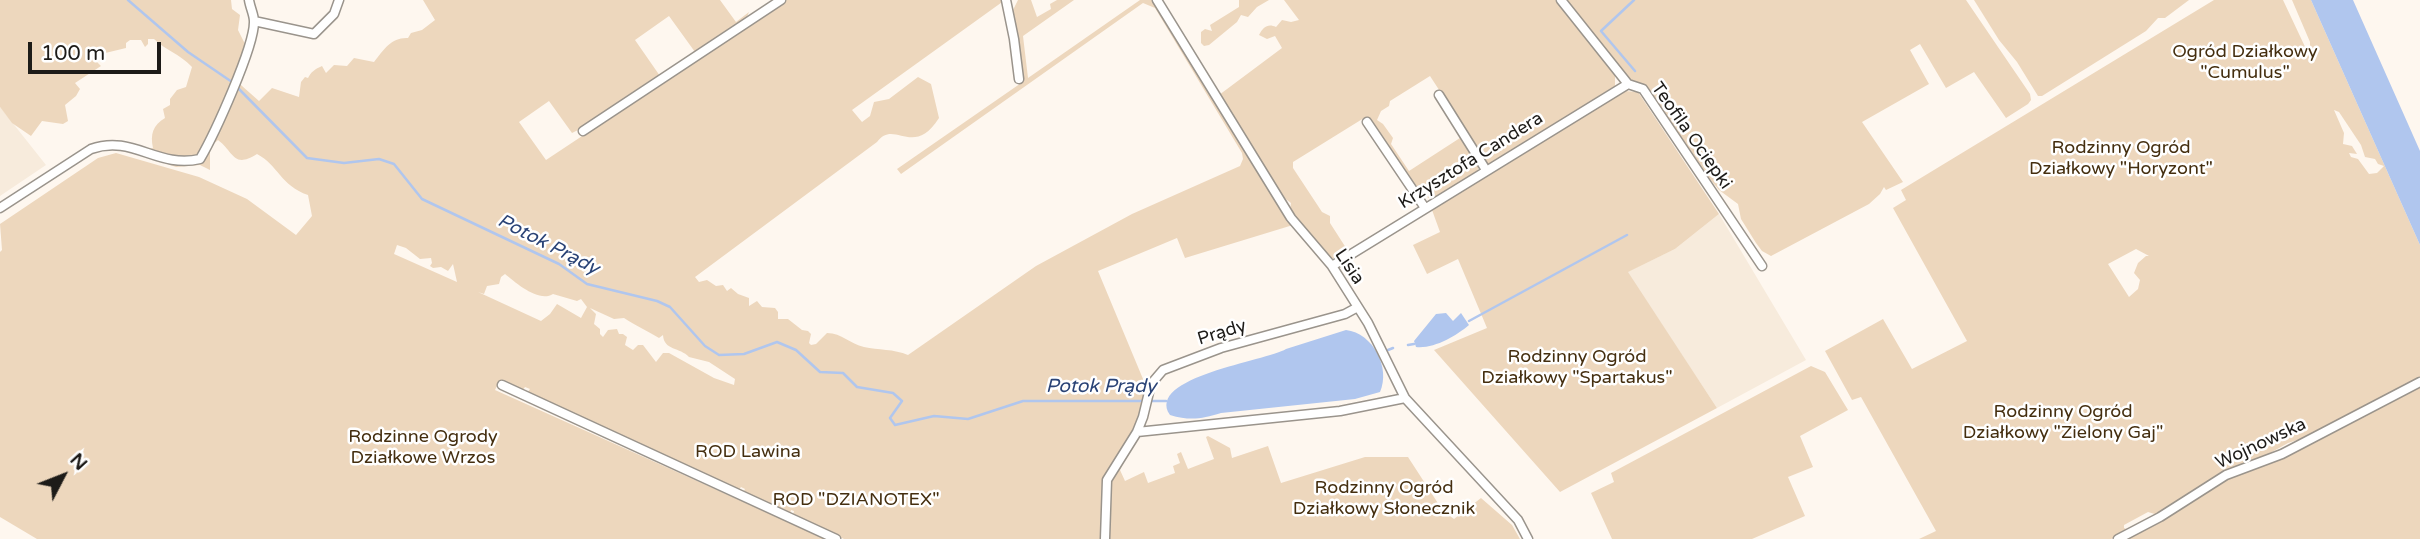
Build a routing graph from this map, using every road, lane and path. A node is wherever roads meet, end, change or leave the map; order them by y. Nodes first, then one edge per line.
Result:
1 (249, 0) edge
2 (340, 0) edge
3 (781, 0) edge
4 (1006, 0) edge
5 (1157, 0) edge
6 (1561, 0) edge
7 (254, 21) junction
8 (1019, 79) dead end
9 (1628, 84) junction
10 (1439, 95) dead end
11 (1367, 122) dead end
12 (583, 131) dead end
13 (1486, 170) junction
14 (0, 208) edge
15 (1425, 208) junction
16 (1332, 266) junction
17 (1762, 266) dead end
18 (1356, 308) junction
19 (2420, 382) edge
20 (502, 385) dead end
21 (1405, 398) junction
22 (1137, 432) junction
23 (836, 539) edge
24 (1105, 539) edge
25 (1528, 539) edge
26 (2118, 539) edge

1 - 7 street
2 - 7 street
3 - 12 street
4 - 8 street
5 - 16 street, Lisia
6 - 9 street, Teofila Ociepki
7 - 14 street
9 - 13 street, Krzysztofa Candera
9 - 17 street, Teofila Ociepki
10 - 13 street
11 - 15 street
13 - 15 street, Krzysztofa Candera
15 - 16 street, Krzysztofa Candera
16 - 18 street, Lisia
18 - 21 street, Lisia
18 - 22 street, Prądy
19 - 26 street, Wojnowska
20 - 23 street
21 - 22 street
21 - 25 street, Lisia
22 - 24 street, Prądy

